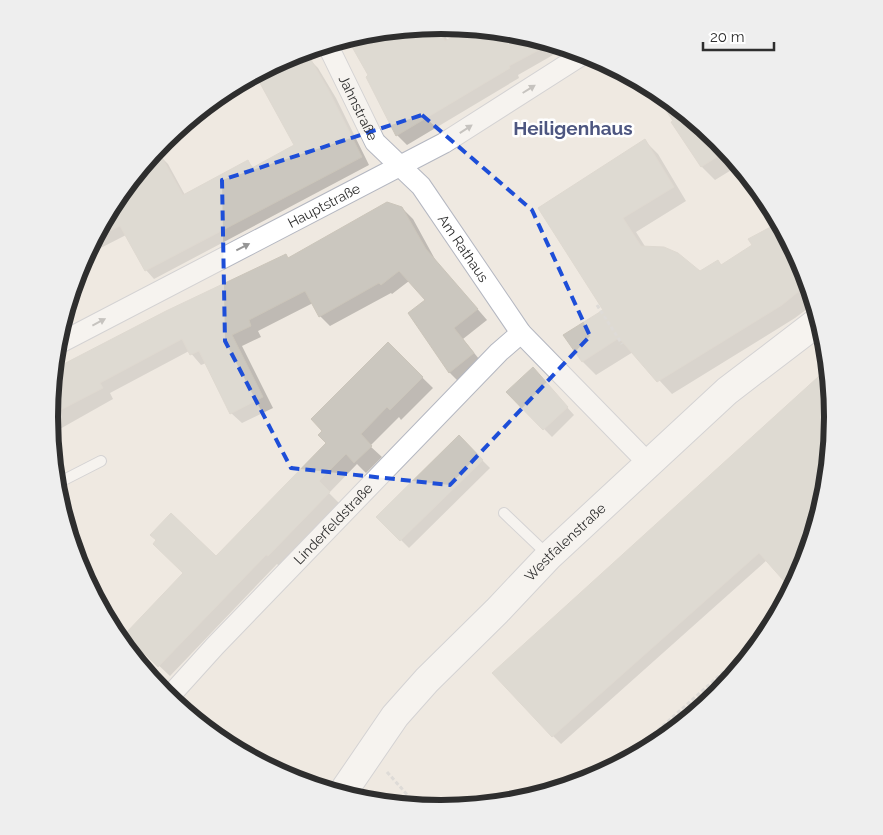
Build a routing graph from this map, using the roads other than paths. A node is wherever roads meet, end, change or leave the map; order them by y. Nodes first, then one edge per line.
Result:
1 (330, 50) edge
2 (576, 58) edge
3 (400, 166) junction
4 (814, 325) edge
5 (521, 333) junction
6 (66, 340) edge
7 (101, 461) dead end
8 (648, 463) junction
9 (63, 480) edge
10 (504, 513) dead end
11 (549, 556) junction
12 (173, 692) edge
13 (345, 789) edge

1 - 3 street, Jahnstraße
3 -> 2 street, Hauptstraße
3 - 5 street, Am Rathaus
6 -> 3 street, Hauptstraße
4 - 8 street, Westfalenstraße
5 - 8 street, Am Rathaus
5 - 12 street, Linderfeldstraße
7 - 9 lane
8 - 11 street, Westfalenstraße
10 - 11 lane
11 - 13 street, Westfalenstraße

